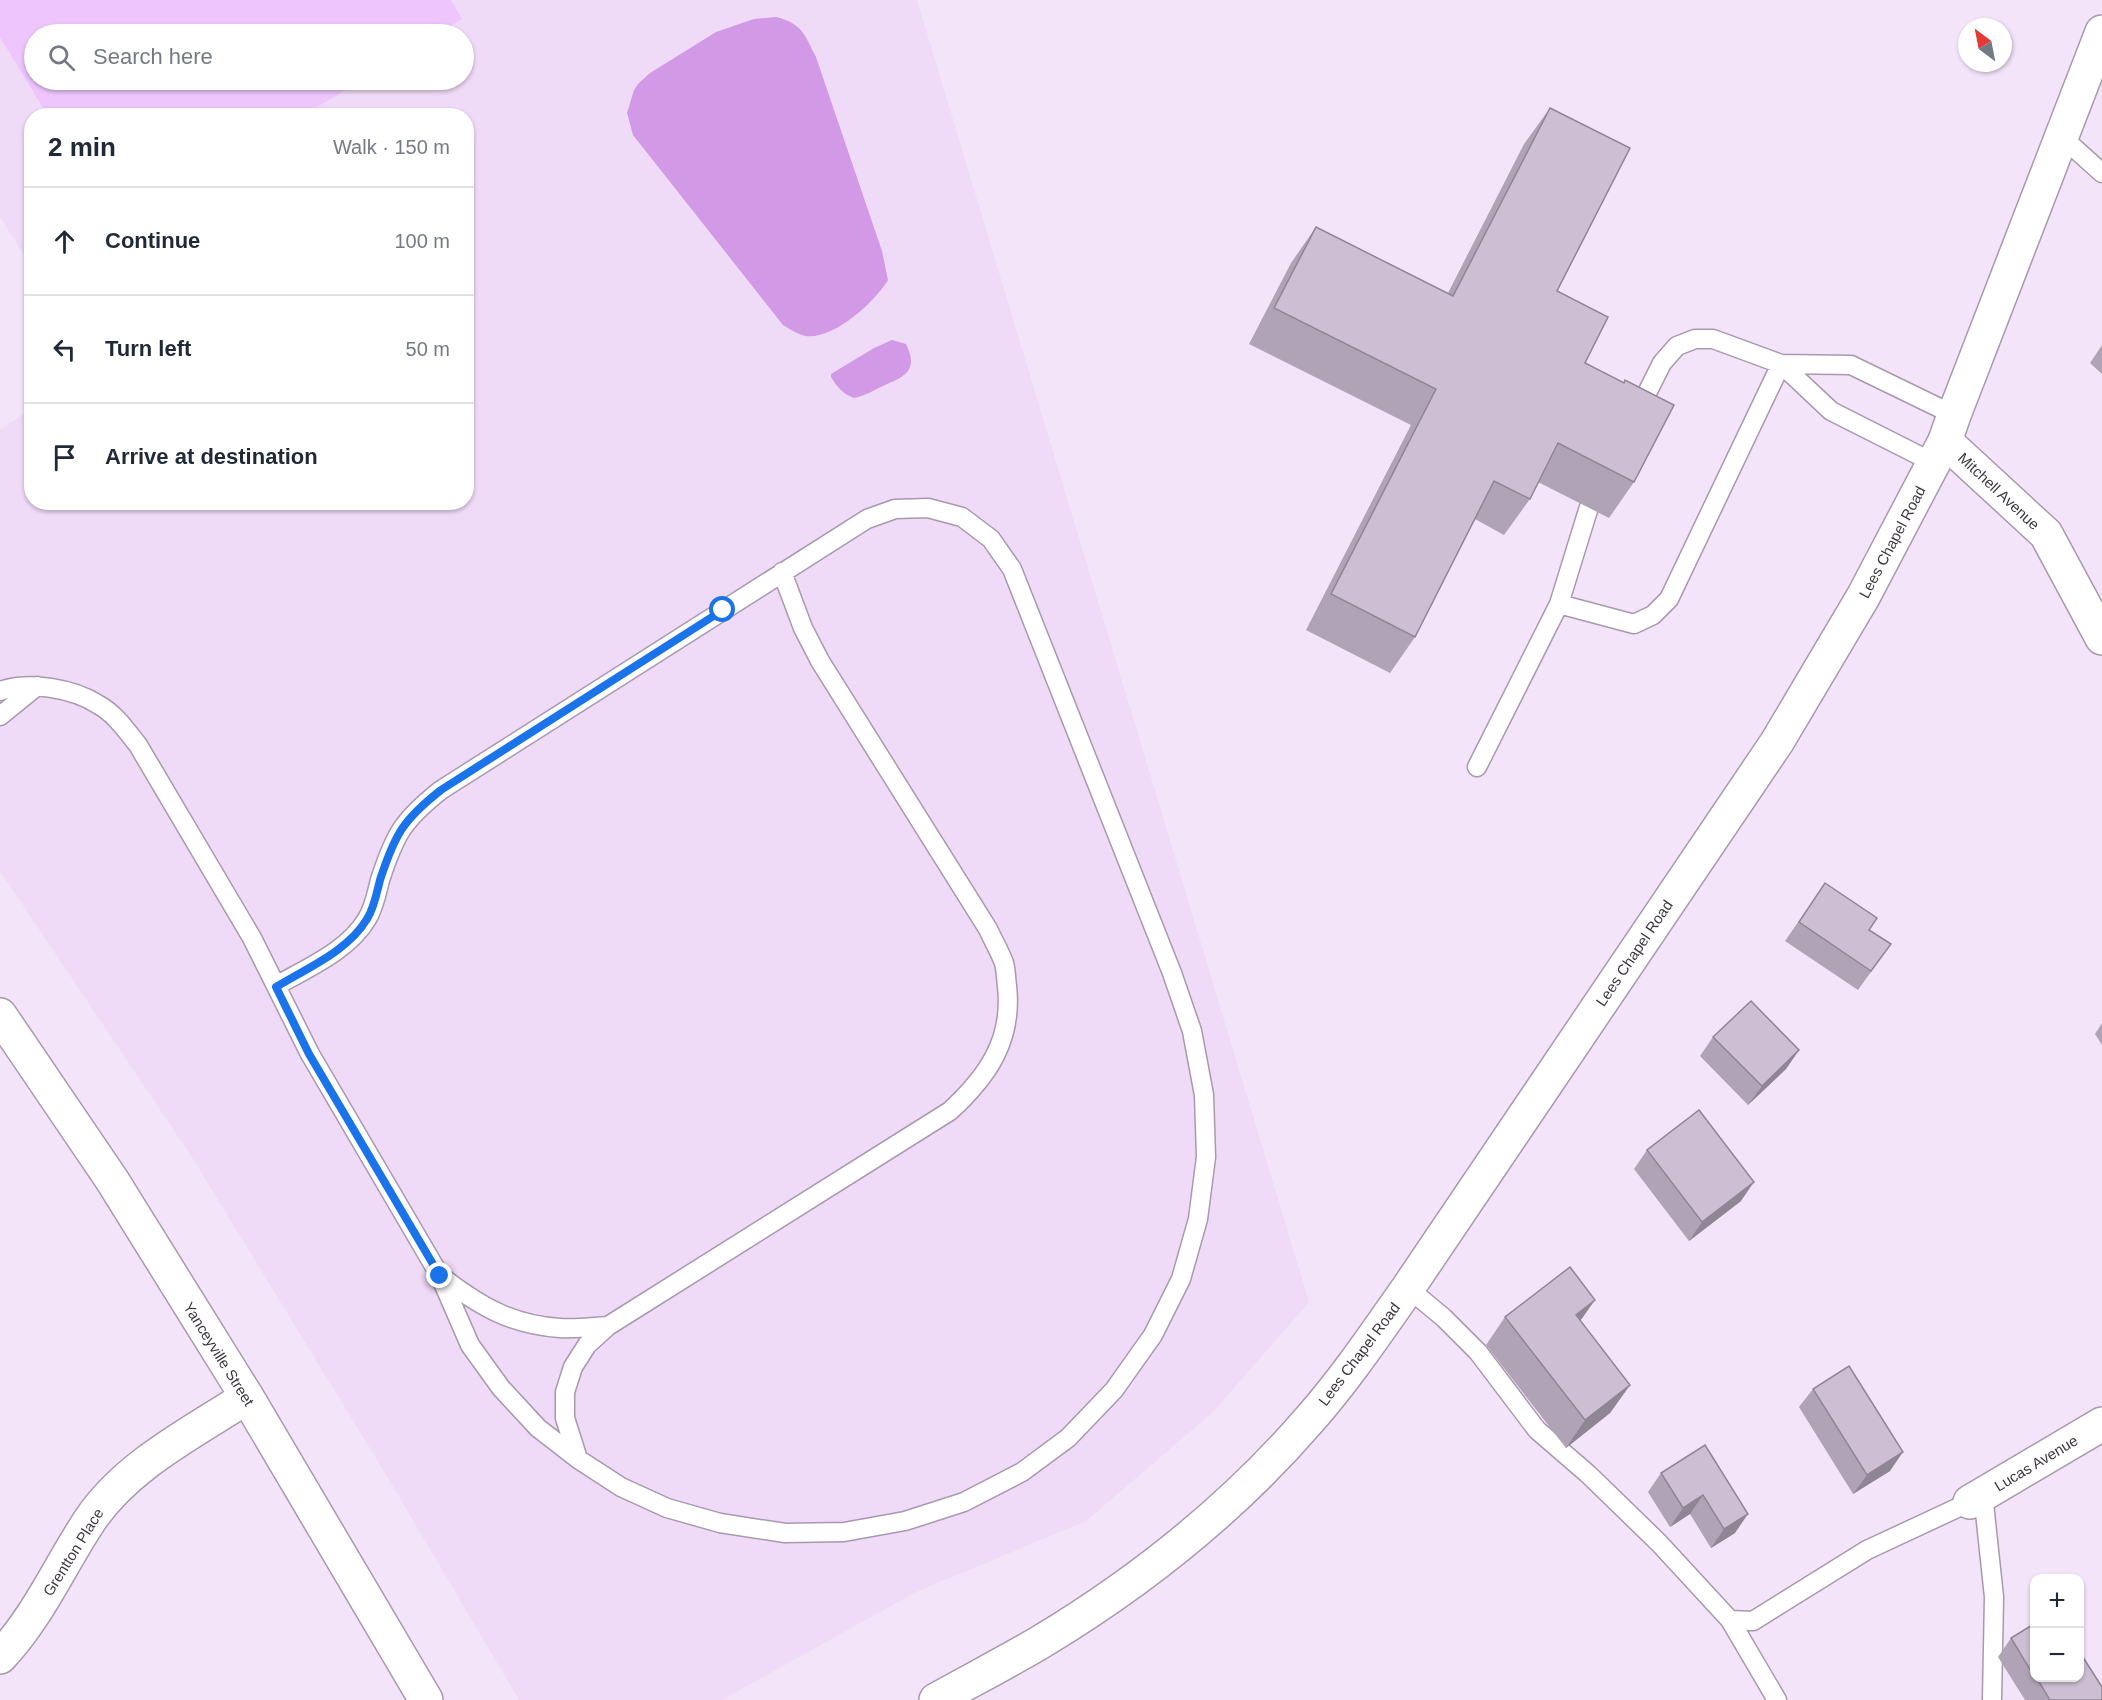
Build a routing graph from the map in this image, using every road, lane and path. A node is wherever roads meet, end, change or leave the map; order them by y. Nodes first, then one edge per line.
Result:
1 (2102, 32) edge
2 (2062, 137) junction
3 (2102, 174) edge
4 (1781, 364) junction
5 (1628, 430) edge
6 (1944, 440) junction
7 (1589, 507) dead end
8 (782, 572) junction
9 (1559, 604) junction
10 (2102, 638) edge
11 (37, 686) junction
12 (0, 691) edge
13 (0, 716) edge
14 (1477, 767) dead end
15 (276, 987) junction
16 (0, 1016) edge
17 (440, 1276) junction
18 (1408, 1288) junction
19 (608, 1326) junction
20 (247, 1397) junction
21 (2102, 1424) edge
22 (578, 1459) junction
23 (1977, 1498) junction
24 (1730, 1620) junction
25 (0, 1657) edge
26 (426, 1700) edge
27 (936, 1700) edge
28 (1777, 1700) edge
29 (1992, 1700) edge

1 - 2 main road, Lees Chapel Road
2 - 3 lane
2 - 6 main road, Lees Chapel Road
4 - 5 lane
4 - 6 lane
4 - 6 lane
4 - 9 lane
6 - 10 main road, Mitchell Avenue
6 - 18 main road, Lees Chapel Road
7 - 9 lane
8 - 15 lane
8 - 19 lane
8 - 22 lane
9 - 14 lane
11 - 12 lane
11 - 13 lane
11 - 15 lane
15 - 17 lane
16 - 20 main road, Yanceyville Street
17 - 19 lane
17 - 22 lane
18 - 24 lane
18 - 27 main road, Lees Chapel Road
19 - 22 lane
20 - 25 main road, Grentton Place
20 - 26 main road, Yanceyville Street
21 - 23 main road, Lucas Avenue
23 - 24 lane
23 - 29 lane
24 - 28 lane

